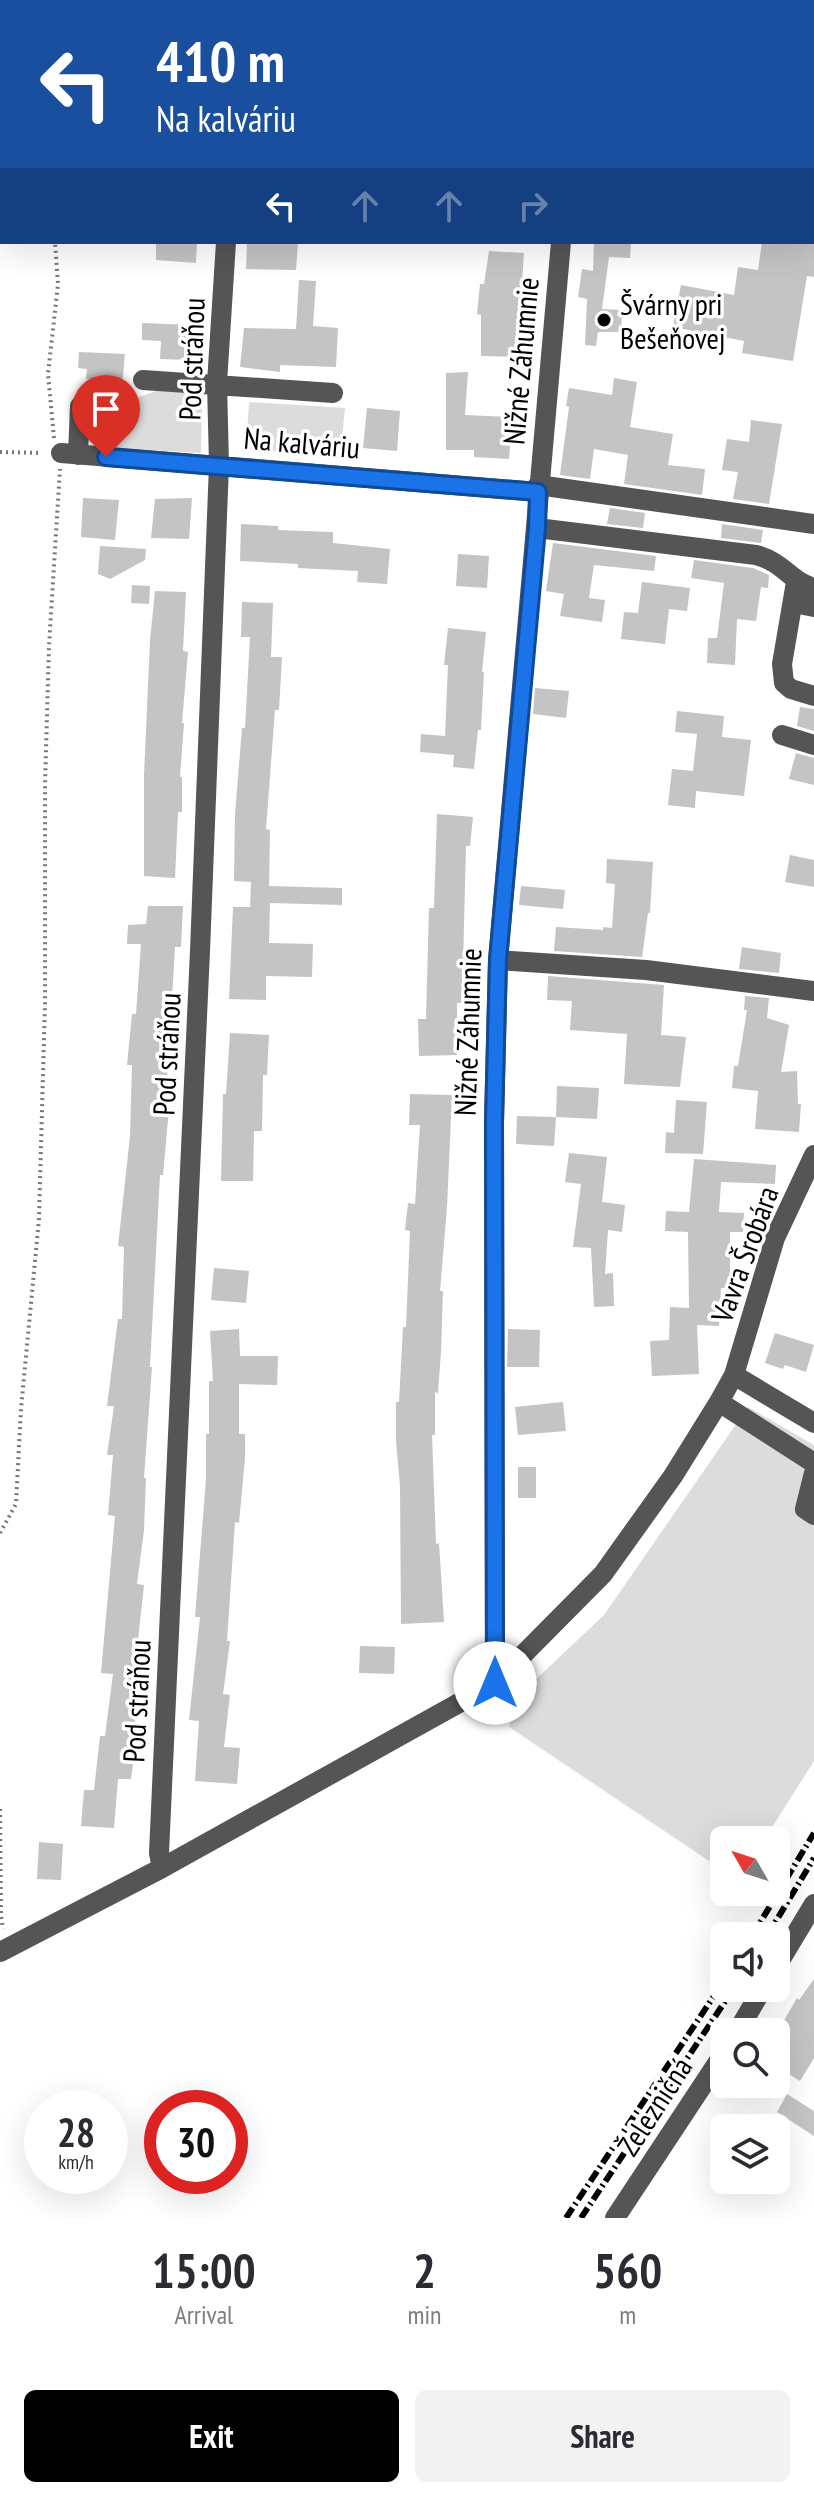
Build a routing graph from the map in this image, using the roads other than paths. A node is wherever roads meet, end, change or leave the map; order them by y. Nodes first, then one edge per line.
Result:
1 (226, 244) edge
2 (561, 244) edge
3 (143, 380) dead end
4 (217, 383) junction
5 (333, 393) dead end
6 (80, 406) dead end
7 (219, 465) junction
8 (538, 489) junction
9 (814, 524) edge
10 (537, 528) junction
11 (805, 585) edge
12 (804, 605) edge
13 (814, 696) edge
14 (782, 735) dead end
15 (814, 745) edge
16 (498, 960) junction
17 (814, 991) edge
18 (814, 1155) edge
19 (734, 1375) junction
20 (719, 1402) junction
21 (814, 1423) edge
22 (814, 1463) edge
23 (814, 1473) edge
24 (814, 1515) edge
25 (495, 1683) junction
26 (162, 1868) junction
27 (814, 1904) edge
28 (790, 1944) edge
29 (3, 1949) edge
30 (710, 2074) edge
31 (633, 2192) junction
32 (600, 2218) edge
33 (615, 2218) edge

1 - 4 street, Pod stráňou
2 - 8 street, Nižné Záhumnie
3 - 4 street
4 - 5 street
4 - 7 street, Pod stráňou
6 - 7 street, Na kalváriu
7 - 8 street, Na kalváriu
7 - 26 street, Pod stráňou
8 - 9 street, Na kalváriu
8 - 10 street, Nižné Záhumnie
10 - 11 street
10 - 16 street, Nižné Záhumnie
11 - 12 street
12 - 13 street
14 - 15 street
16 - 17 street
16 - 25 street, Nižné Záhumnie
18 - 19 street, Vavra Šrobára
19 - 20 street, Vavra Šrobára
19 - 21 street
20 - 22 street
20 - 25 street, Vavra Šrobára
23 - 24 street
25 - 26 street, Vavra Šrobára
26 - 29 street, Vavra Šrobára
27 - 28 street
30 - 31 street, Železničná
31 - 32 street, Železničná
31 - 33 street, Železničná

